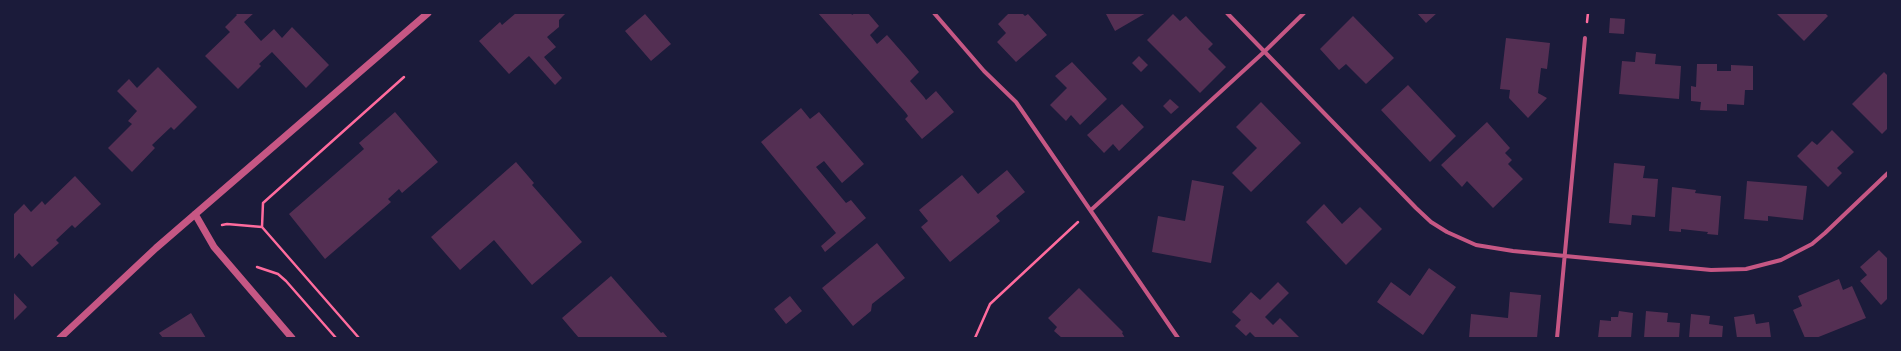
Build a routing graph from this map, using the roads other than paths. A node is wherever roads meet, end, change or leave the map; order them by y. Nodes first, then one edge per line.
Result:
1 (428, 13) edge
2 (934, 13) edge
3 (1228, 13) edge
4 (1304, 13) edge
5 (1585, 38) dead end
6 (1264, 52) junction
7 (1888, 173) edge
8 (1091, 210) junction
9 (195, 214) junction
10 (1565, 256) junction
11 (60, 338) edge
12 (292, 338) edge
13 (1178, 338) edge
14 (1558, 338) edge

1 - 9 street
2 - 8 street
3 - 6 street
4 - 6 street
5 - 10 street
6 - 8 street
6 - 10 street
7 - 10 street
8 - 13 street
9 - 11 street
9 - 12 street
10 - 14 street

